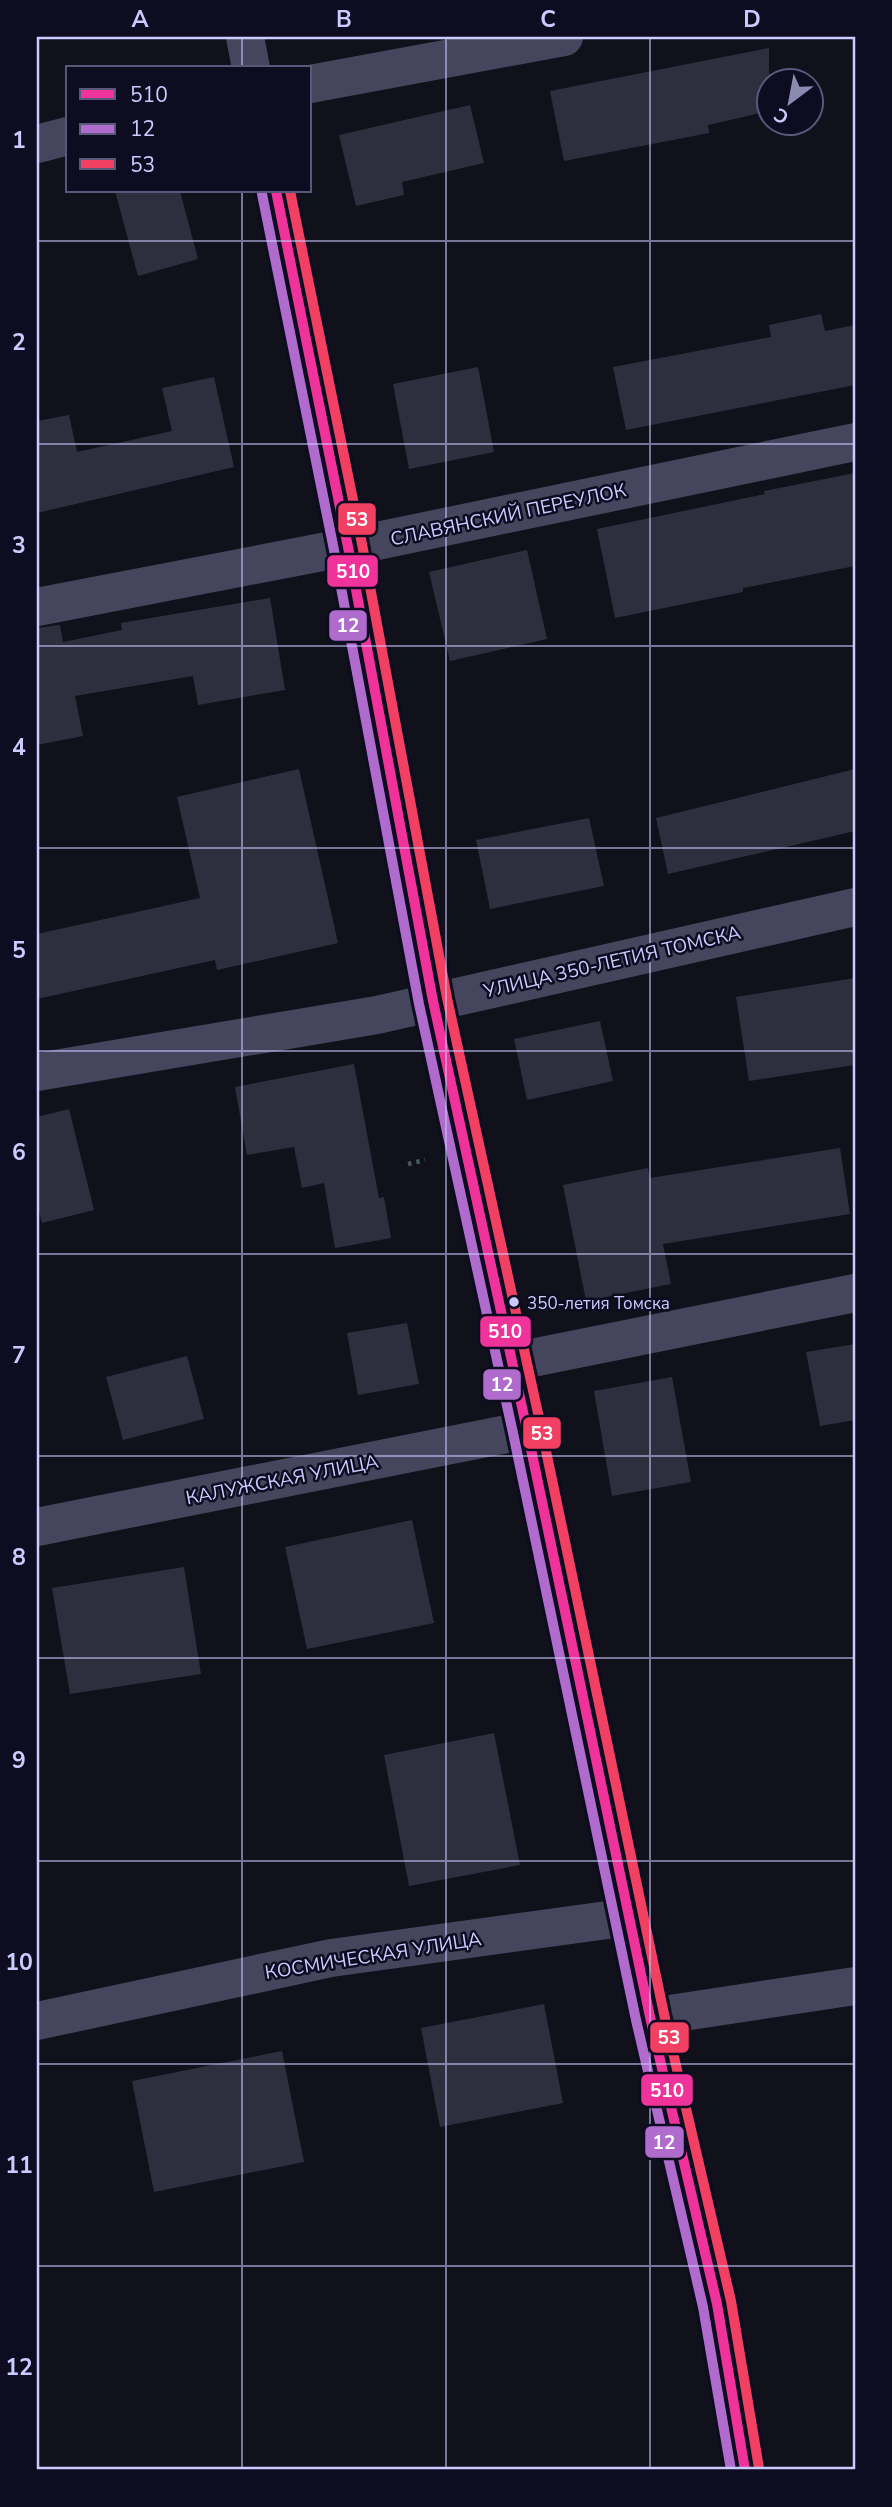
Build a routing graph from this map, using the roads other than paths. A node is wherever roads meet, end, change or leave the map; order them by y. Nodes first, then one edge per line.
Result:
1 (245, 37) edge
2 (564, 37) edge
3 (251, 66) edge
4 (312, 84) edge
5 (66, 137) edge
6 (37, 144) edge
7 (276, 192) edge
8 (855, 442) edge
9 (348, 547) junction
10 (37, 607) edge
11 (855, 907) edge
12 (433, 1001) junction
13 (37, 1073) edge
14 (855, 1293) edge
15 (512, 1362) junction
16 (527, 1430) junction
17 (37, 1527) edge
18 (629, 1917) junction
19 (855, 1986) edge
20 (650, 2017) junction
21 (37, 2021) edge
22 (745, 2470) edge

1 - 3 street
2 - 4 street
5 - 6 street
7 - 9 street
8 - 9 street, СЛАВЯНСКИЙ ПЕРЕУЛОК
9 - 10 street, СЛАВЯНСКИЙ ПЕРЕУЛОК
9 - 12 street
11 - 12 street, УЛИЦА 350-ЛЕТИЯ ТОМСКА
12 - 13 street, УЛИЦА 350-ЛЕТИЯ ТОМСКА
12 - 15 street
14 - 15 street
15 - 16 street
16 - 17 street, КАЛУЖСКАЯ УЛИЦА
16 - 18 street
18 - 20 street
18 - 21 street, КОСМИЧЕСКАЯ УЛИЦА
19 - 20 street
20 - 22 street

